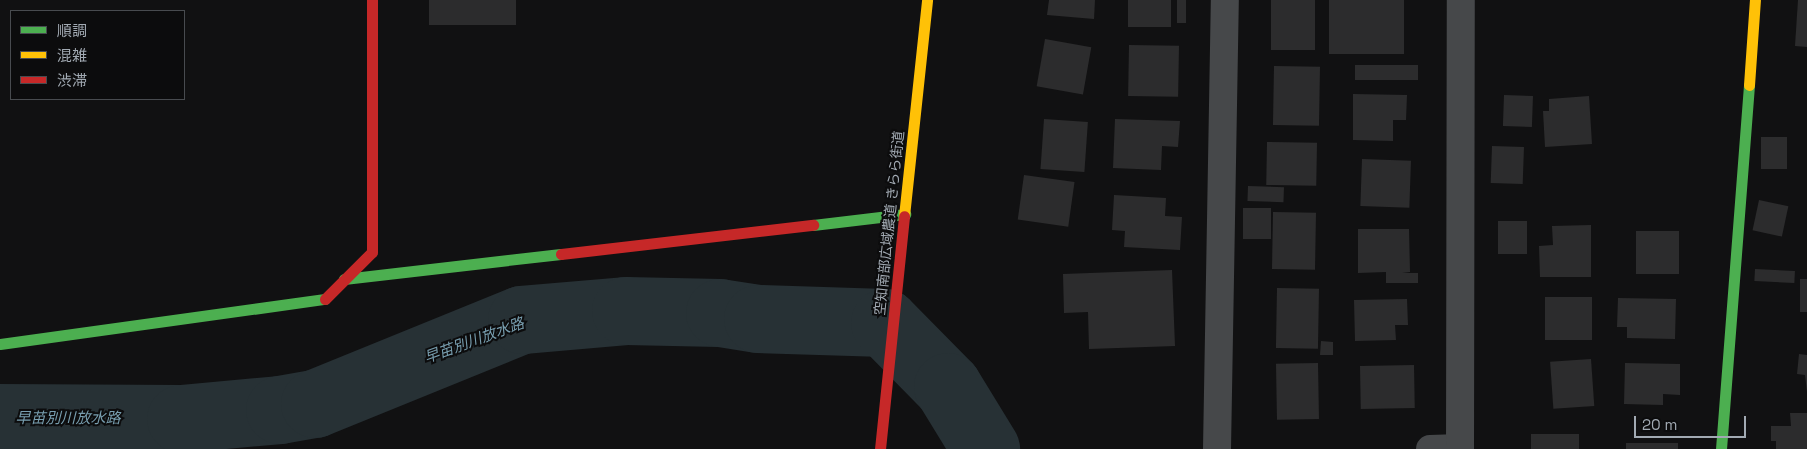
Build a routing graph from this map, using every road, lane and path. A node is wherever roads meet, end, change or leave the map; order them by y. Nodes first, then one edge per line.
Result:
1 (372, 0) edge
2 (927, 0) edge
3 (1225, 0) edge
4 (1462, 0) edge
5 (1755, 0) edge
6 (905, 214) junction
7 (344, 279) junction
8 (0, 344) edge
9 (880, 449) edge
10 (1217, 449) edge
11 (1430, 449) edge
12 (1460, 449) edge
13 (1720, 449) edge

1 - 7 street
2 - 6 street, 空知南部広域農道 きらら街道
3 - 10 street
4 - 12 street
5 - 13 street
6 - 7 street
6 - 9 street, 空知南部広域農道 きらら街道
7 - 8 street
11 - 12 street

